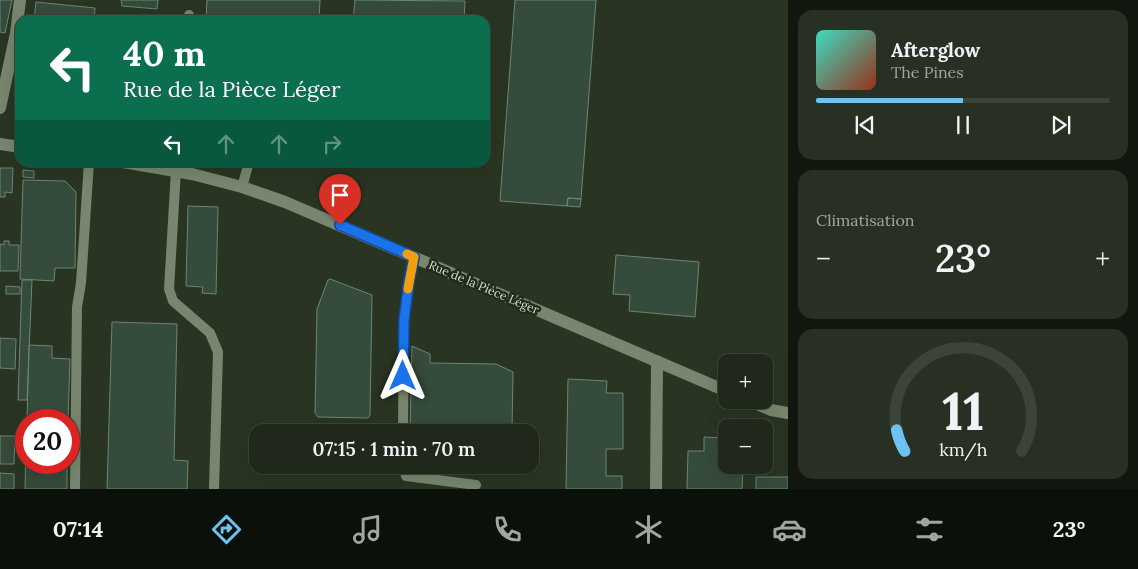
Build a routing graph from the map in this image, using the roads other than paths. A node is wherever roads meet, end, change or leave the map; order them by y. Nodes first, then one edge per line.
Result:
1 (20, 0) edge
2 (18, 15) edge
3 (15, 38) edge
4 (0, 108) edge
5 (0, 144) edge
6 (15, 146) edge
7 (89, 167) edge
8 (156, 167) edge
9 (248, 167) edge
10 (176, 170) junction
11 (242, 187) junction
12 (414, 257) junction
13 (657, 361) junction
14 (718, 388) edge
15 (769, 409) edge
16 (788, 413) edge
17 (403, 424) edge
18 (405, 474) edge
19 (476, 485) dead end
20 (76, 489) edge
21 (214, 489) edge
22 (656, 489) edge

1 - 2 street
3 - 4 street
5 - 6 street
7 - 20 lane
8 - 10 street, Rue de la Pièce Léger
9 - 11 lane
10 - 11 street, Rue de la Pièce Léger
10 - 21 lane
11 - 12 street, Rue de la Pièce Léger
12 - 13 street, Rue de la Pièce Léger
12 - 17 lane
13 - 14 street, Rue de la Pièce Léger
13 - 22 street
15 - 16 street
18 - 19 lane

